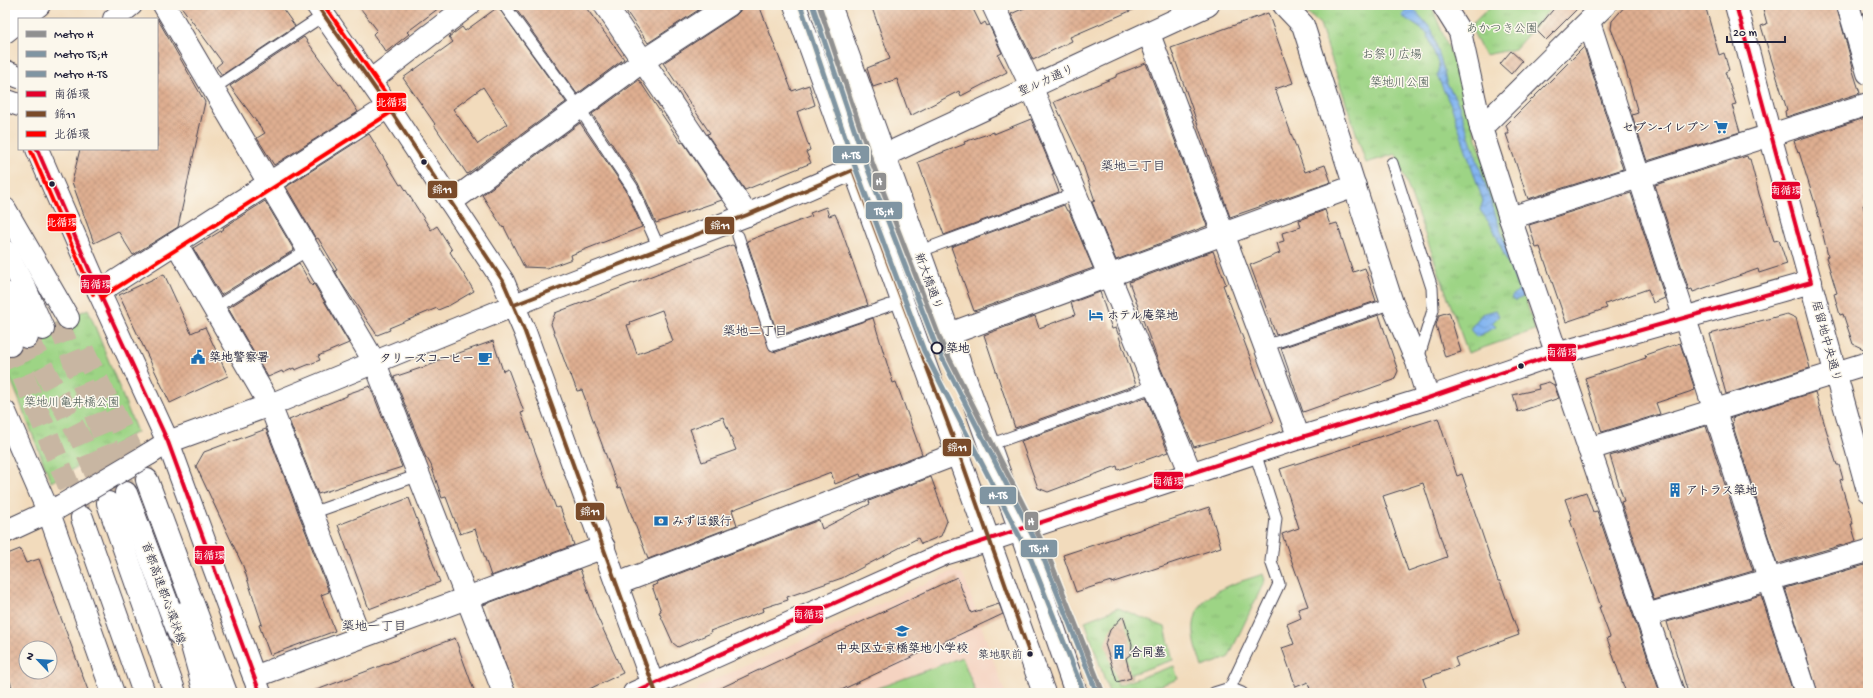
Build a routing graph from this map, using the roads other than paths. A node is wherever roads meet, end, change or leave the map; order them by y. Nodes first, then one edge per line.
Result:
1 (13, 5) edge
2 (39, 5) edge
3 (131, 5) edge
4 (164, 5) edge
5 (504, 5) edge
6 (729, 5) edge
7 (795, 5) edge
8 (830, 5) edge
9 (993, 5) edge
10 (1208, 5) edge
11 (1284, 5) edge
12 (1443, 5) edge
13 (1606, 5) edge
14 (1736, 5) edge
15 (1848, 5) edge
16 (610, 7) edge
17 (459, 8) edge
18 (5, 10) edge
19 (320, 10) edge
20 (22, 18) edge
21 (115, 18) edge
22 (18, 22) edge
23 (1589, 22) junction
24 (5, 32) edge
25 (1149, 34) junction
26 (643, 61) junction
27 (5, 71) edge
28 (1868, 73) edge
29 (18, 77) edge
30 (370, 81) junction
31 (1031, 86) junction
32 (214, 88) junction
33 (5, 100) edge
34 (18, 104) edge
35 (1868, 104) edge
36 (388, 107) junction
37 (579, 108) junction
38 (1481, 128) junction
39 (1770, 135) junction
40 (37, 150) edge
41 (884, 156) junction
42 (1392, 163) dead end
43 (853, 170) junction
44 (1639, 177) junction
45 (270, 183) junction
46 (1355, 186) junction
47 (1076, 193) junction
48 (450, 202) junction
49 (5, 208) edge
50 (747, 215) junction
51 (1510, 218) junction
52 (1223, 234) junction
53 (738, 236) dead end
54 (176, 243) junction
55 (659, 248) junction
56 (309, 249) junction
57 (5, 251) edge
58 (918, 252) junction
59 (1109, 276) junction
60 (1811, 282) junction
61 (99, 292) junction
62 (5, 293) edge
63 (902, 301) junction
64 (1392, 303) junction
65 (514, 305) junction
66 (214, 308) junction
67 (1684, 318) junction
68 (35, 331) edge
69 (949, 334) junction
70 (1265, 346) junction
71 (1556, 354) junction
72 (1417, 362) junction
73 (1868, 362) edge
74 (376, 363) junction
75 (1836, 372) junction
76 (1155, 386) junction
77 (1428, 398) junction
78 (270, 405) junction
79 (1714, 409) junction
80 (5, 412) edge
81 (1299, 438) junction
82 (168, 442) junction
83 (989, 445) junction
84 (1589, 449) junction
85 (959, 453) junction
86 (1255, 453) junction
87 (1191, 474) junction
88 (419, 475) junction
89 (1868, 491) edge
90 (55, 510) junction
91 (312, 513) junction
92 (82, 518) tunnel mouth
93 (1020, 530) junction
94 (5, 532) edge
95 (990, 540) junction
96 (604, 547) junction
97 (1868, 551) edge
98 (1769, 580) junction
99 (617, 584) junction
100 (467, 597) junction
101 (1646, 615) junction
102 (360, 637) junction
103 (257, 685) edge
104 (1230, 688) junction
105 (647, 690) edge
106 (113, 693) edge
107 (144, 693) edge
108 (175, 693) edge
109 (201, 693) edge
110 (204, 693) edge
111 (226, 693) edge
112 (504, 693) edge
113 (1044, 693) edge
114 (1076, 693) edge
115 (1214, 693) edge
116 (1242, 693) edge
117 (1673, 693) edge
118 (1806, 693) edge

1 - 18 main road
2 - 20 main road
3 - 21 main road
4 - 32 main road
5 - 37 lane
6 - 26 main road
7 - 43 main road
8 - 41 main road, 新大橋通り
9 - 31 main road
10 - 25 main road, 聖ルカ通り
11 - 46 main road
12 - 38 main road
13 - 23 main road
14 - 39 main road, 居留地中央通り
15 - 28 main road
16 - 26 main road
17 - 30 main road
19 - 30 main road
19 - 32 lane
22 - 24 main road
23 - 38 main road
23 - 44 main road
25 - 31 main road, 聖ルカ通り
25 - 52 main road
26 - 37 main road
26 - 50 main road
27 - 29 main road
30 - 36 main road
31 - 41 main road, 聖ルカ通り
31 - 47 main road
32 - 45 main road
33 - 34 main road
35 - 39 main road
36 - 45 main road
36 - 48 main road
37 - 48 main road
37 - 55 lane
38 - 51 main road
39 - 44 main road
39 - 60 main road, 居留地中央通り
40 - 61 main road
41 - 43 main road, 聖ルカ通り
41 - 58 main road, 新大橋通り
42 - 72 lane
43 - 50 main road, 聖ルカ通り
43 - 63 main road
44 - 51 main road
44 - 67 main road
45 - 54 main road
45 - 56 main road
46 - 52 main road
46 - 64 main road
47 - 58 lane
47 - 59 main road
48 - 65 main road
49 - 68 main road
50 - 55 main road, 聖ルカ通り
51 - 71 main road
52 - 59 main road
52 - 70 main road
53 - 63 lane
54 - 61 main road
54 - 66 main road
55 - 65 main road, 聖ルカ通り
56 - 66 lane
56 - 74 main road
57 - 68 main road
58 - 69 main road, 新大橋通り
59 - 69 main road
59 - 76 main road
60 - 67 main road
60 - 75 main road, 居留地中央通り
61 - 82 main road
62 - 68 main road
63 - 85 main road
64 - 70 lane
64 - 72 main road
65 - 74 main road, 聖ルカ通り
65 - 96 main road
66 - 78 main road
67 - 71 main road
67 - 79 main road
69 - 83 main road, 新大橋通り
70 - 81 main road
71 - 77 main road
71 - 84 main road
72 - 77 main road
73 - 75 main road
74 - 78 main road, 聖ルカ通り
74 - 88 main road
75 - 79 main road
75 - 89 main road, 居留地中央通り
76 - 83 lane
76 - 87 main road
77 - 81 main road
78 - 82 main road, 聖ルカ通り
78 - 91 main road
79 - 84 main road
79 - 98 main road
80 - 90 main road
81 - 86 main road
82 - 90 main road, 聖ルカ通り, bridge
82 - 103 main road
83 - 93 main road, 新大橋通り
84 - 101 main road
85 - 95 main road
85 - 99 main road
86 - 87 main road
86 - 104 lane
87 - 93 main road
88 - 91 lane
88 - 100 main road
90 - 94 main road, 聖ルカ通り
90 - 106 main road
91 - 102 main road
92 - 107 main road
93 - 95 main road
93 - 114 main road, 新大橋通り
95 - 105 main road
95 - 113 main road
96 - 99 main road
96 - 100 main road
97 - 98 main road
98 - 101 main road
98 - 118 main road
99 - 105 main road
100 - 102 main road
100 - 112 main road
101 - 117 main road
102 - 103 main road
104 - 115 lane
104 - 116 lane
108 - 109 main road, 首都高速都心環状線
110 - 111 main road

